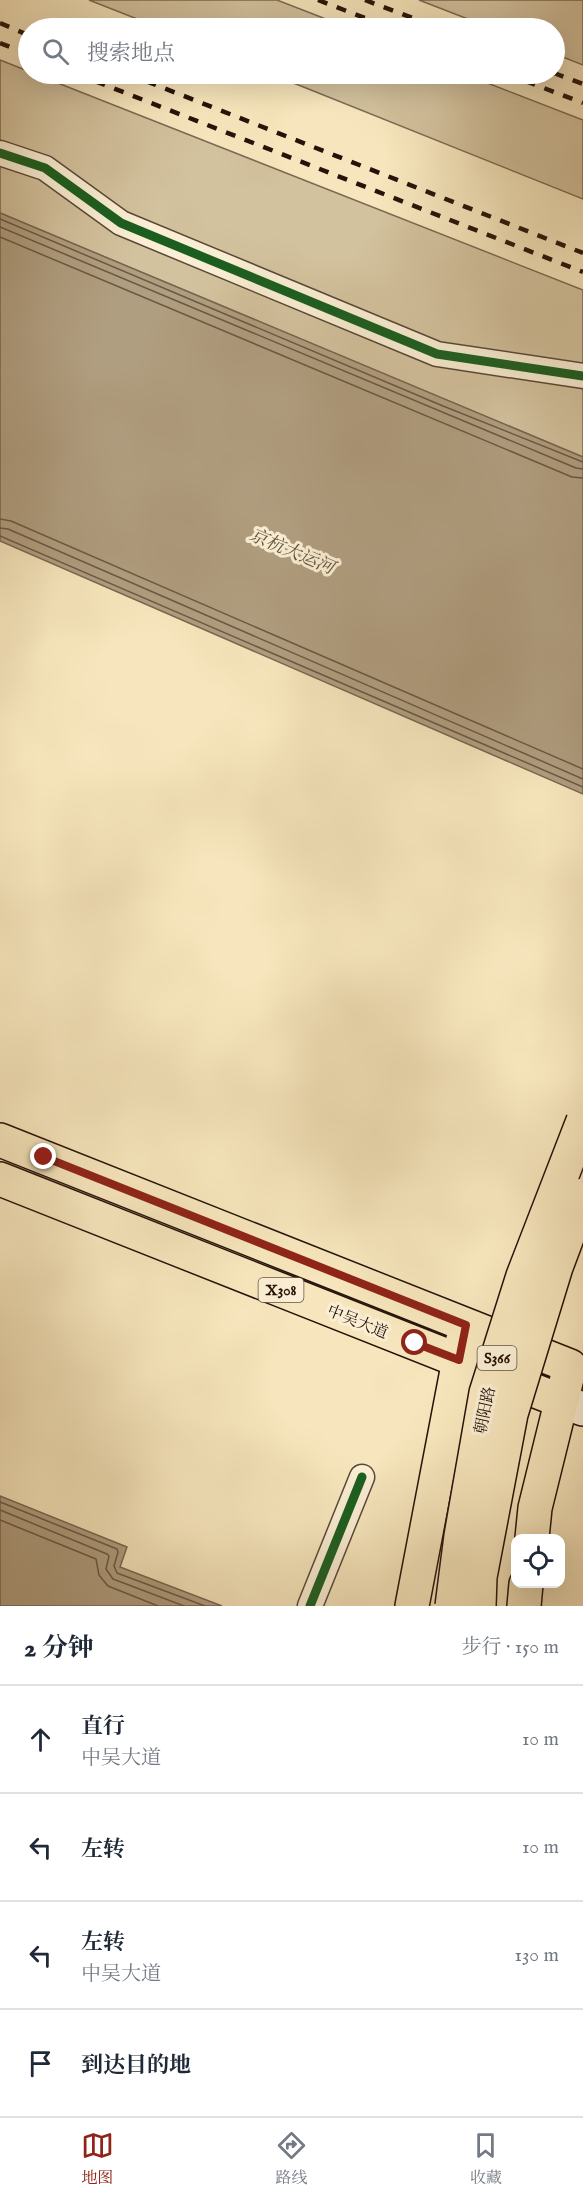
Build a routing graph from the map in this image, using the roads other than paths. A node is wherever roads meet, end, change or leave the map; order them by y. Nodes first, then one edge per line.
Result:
1 (0, 153) edge
2 (583, 376) edge
3 (583, 1120) edge
4 (0, 1140) edge
5 (0, 1179) edge
6 (583, 1195) edge
7 (466, 1325) junction
8 (459, 1360) junction
9 (576, 1368) edge
10 (572, 1405) edge
11 (362, 1477) dead end
12 (532, 1534) edge
13 (526, 1588) edge
14 (310, 1606) edge
15 (412, 1606) edge
16 (452, 1606) edge
17 (479, 1606) edge
18 (524, 1606) edge

1 - 2 street
3 - 16 main road, 朝阳路 / S366, bridge
4 - 7 main road, X308
5 - 8 main road, 中吴大道 / X308
6 - 17 main road, 朝阳路 / S366, bridge
7 - 8 main road
7 - 9 main road, X308
8 - 10 main road, 中吴大道 / X308
8 - 15 main road
9 - 10 main road
10 - 12 main road
11 - 14 street
13 - 18 main road

